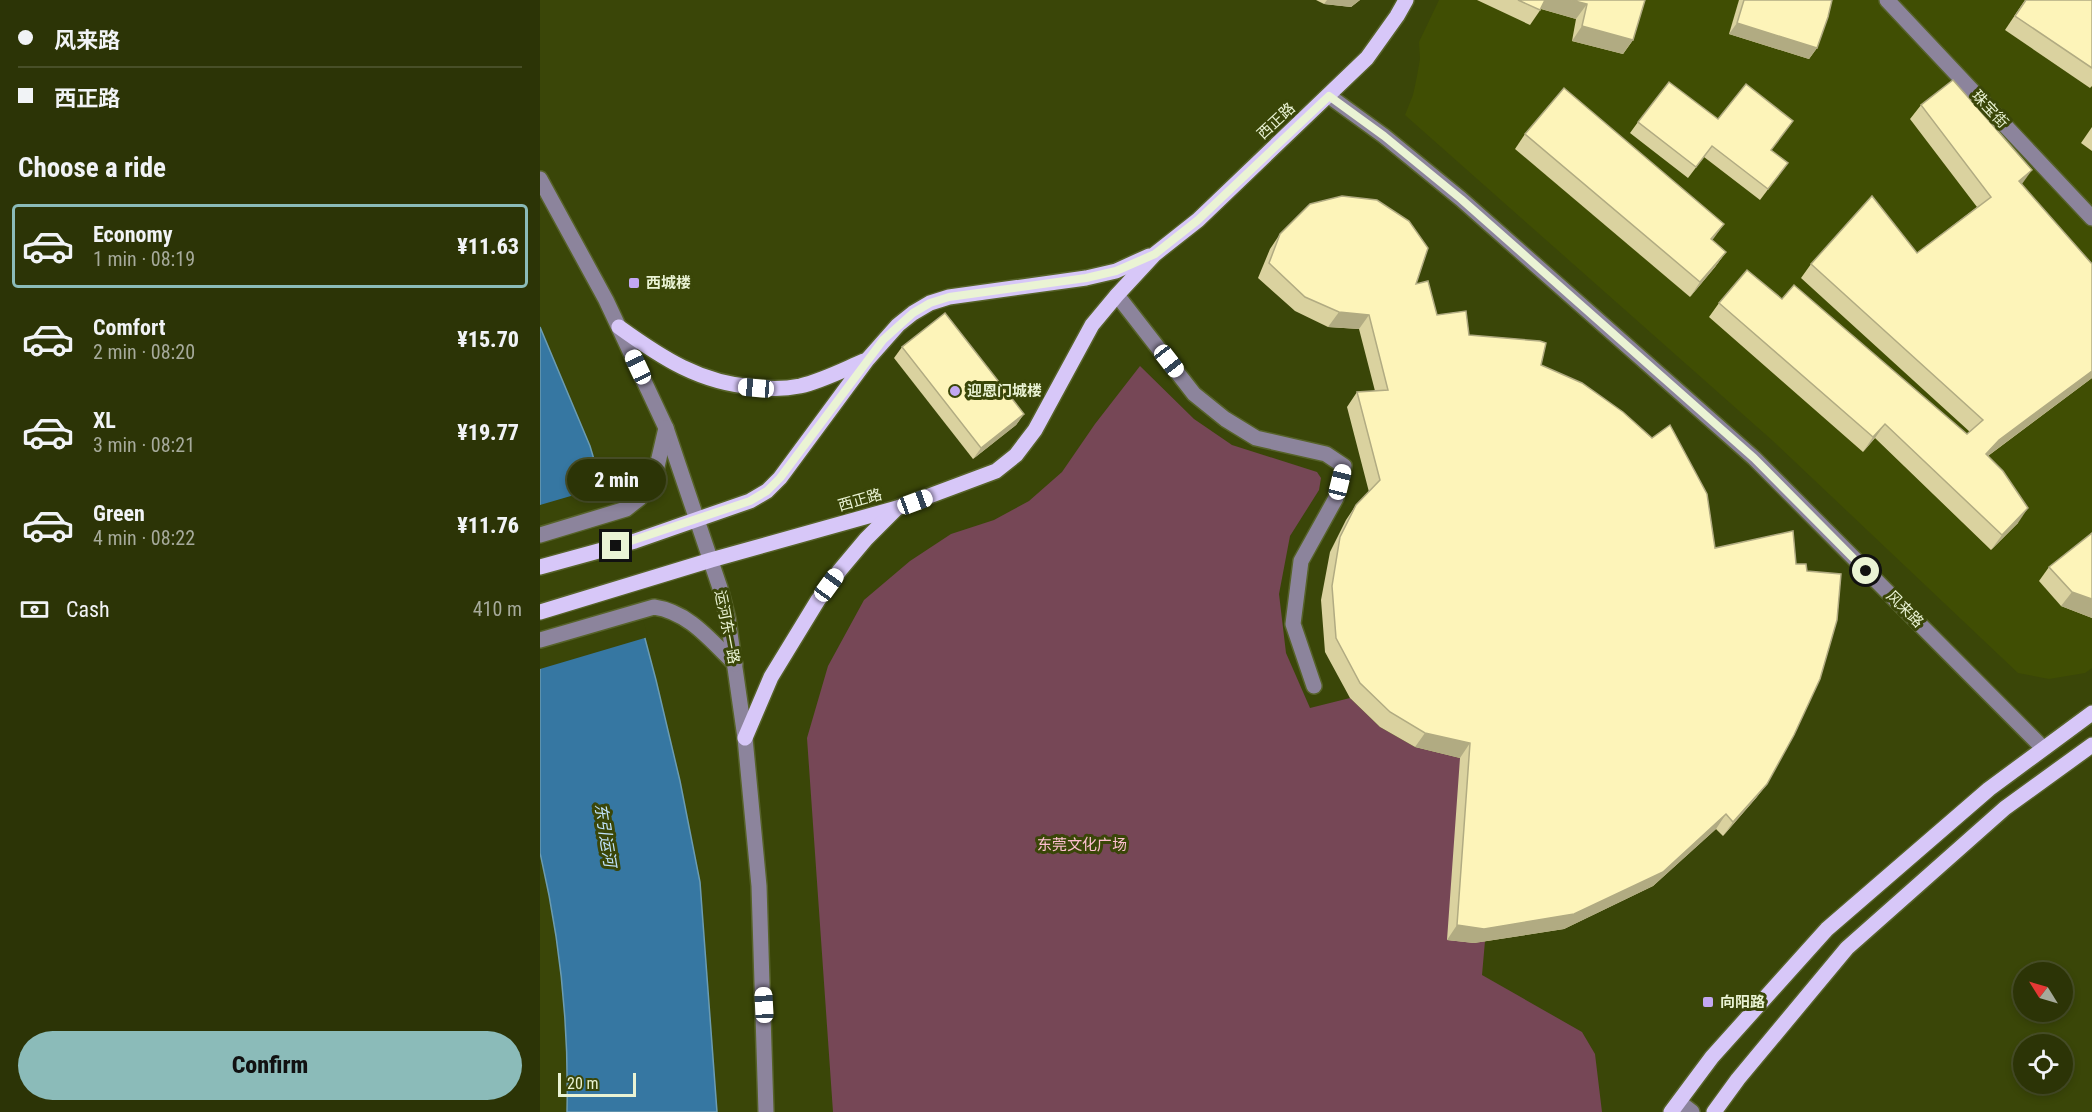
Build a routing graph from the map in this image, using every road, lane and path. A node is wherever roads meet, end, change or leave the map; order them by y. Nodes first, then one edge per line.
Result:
1 (1406, 0) edge
2 (1887, 0) edge
3 (1329, 96) junction
4 (540, 179) edge
5 (2092, 218) edge
6 (1155, 254) junction
7 (1117, 295) junction
8 (619, 327) junction
9 (867, 360) junction
10 (666, 428) junction
11 (897, 508) junction
12 (698, 519) junction
13 (540, 535) edge
14 (711, 560) junction
15 (540, 567) edge
16 (540, 612) edge
17 (540, 640) edge
18 (735, 664) junction
19 (1314, 686) dead end
20 (2092, 713) edge
21 (745, 738) junction
22 (2092, 746) edge
23 (2043, 748) junction
24 (1675, 1107) edge
25 (766, 1112) edge
26 (1692, 1112) edge
27 (1714, 1112) edge

1 - 3 main road, 西正路
2 - 5 street, 珠宝街
3 - 6 main road, 西正路
3 - 23 street, 风来路
4 - 8 street, 运河东一路
6 - 7 main road, 西正路
6 - 9 main road, 西正路
7 - 11 main road, 西正路
7 - 19 street
8 - 9 main road
8 - 10 street, 运河东一路
9 - 12 main road, 西正路
10 - 12 street, 运河东一路
10 - 13 street
11 - 14 main road, 西正路
11 - 21 main road
12 - 14 street, 运河东一路
12 - 15 main road, 西正路
14 - 16 main road, 西正路
14 - 18 street, 运河东一路
17 - 18 street
18 - 21 street, 运河东一路
20 - 23 main road
21 - 25 street, 运河东一路
22 - 27 main road
23 - 24 main road
24 - 26 street

